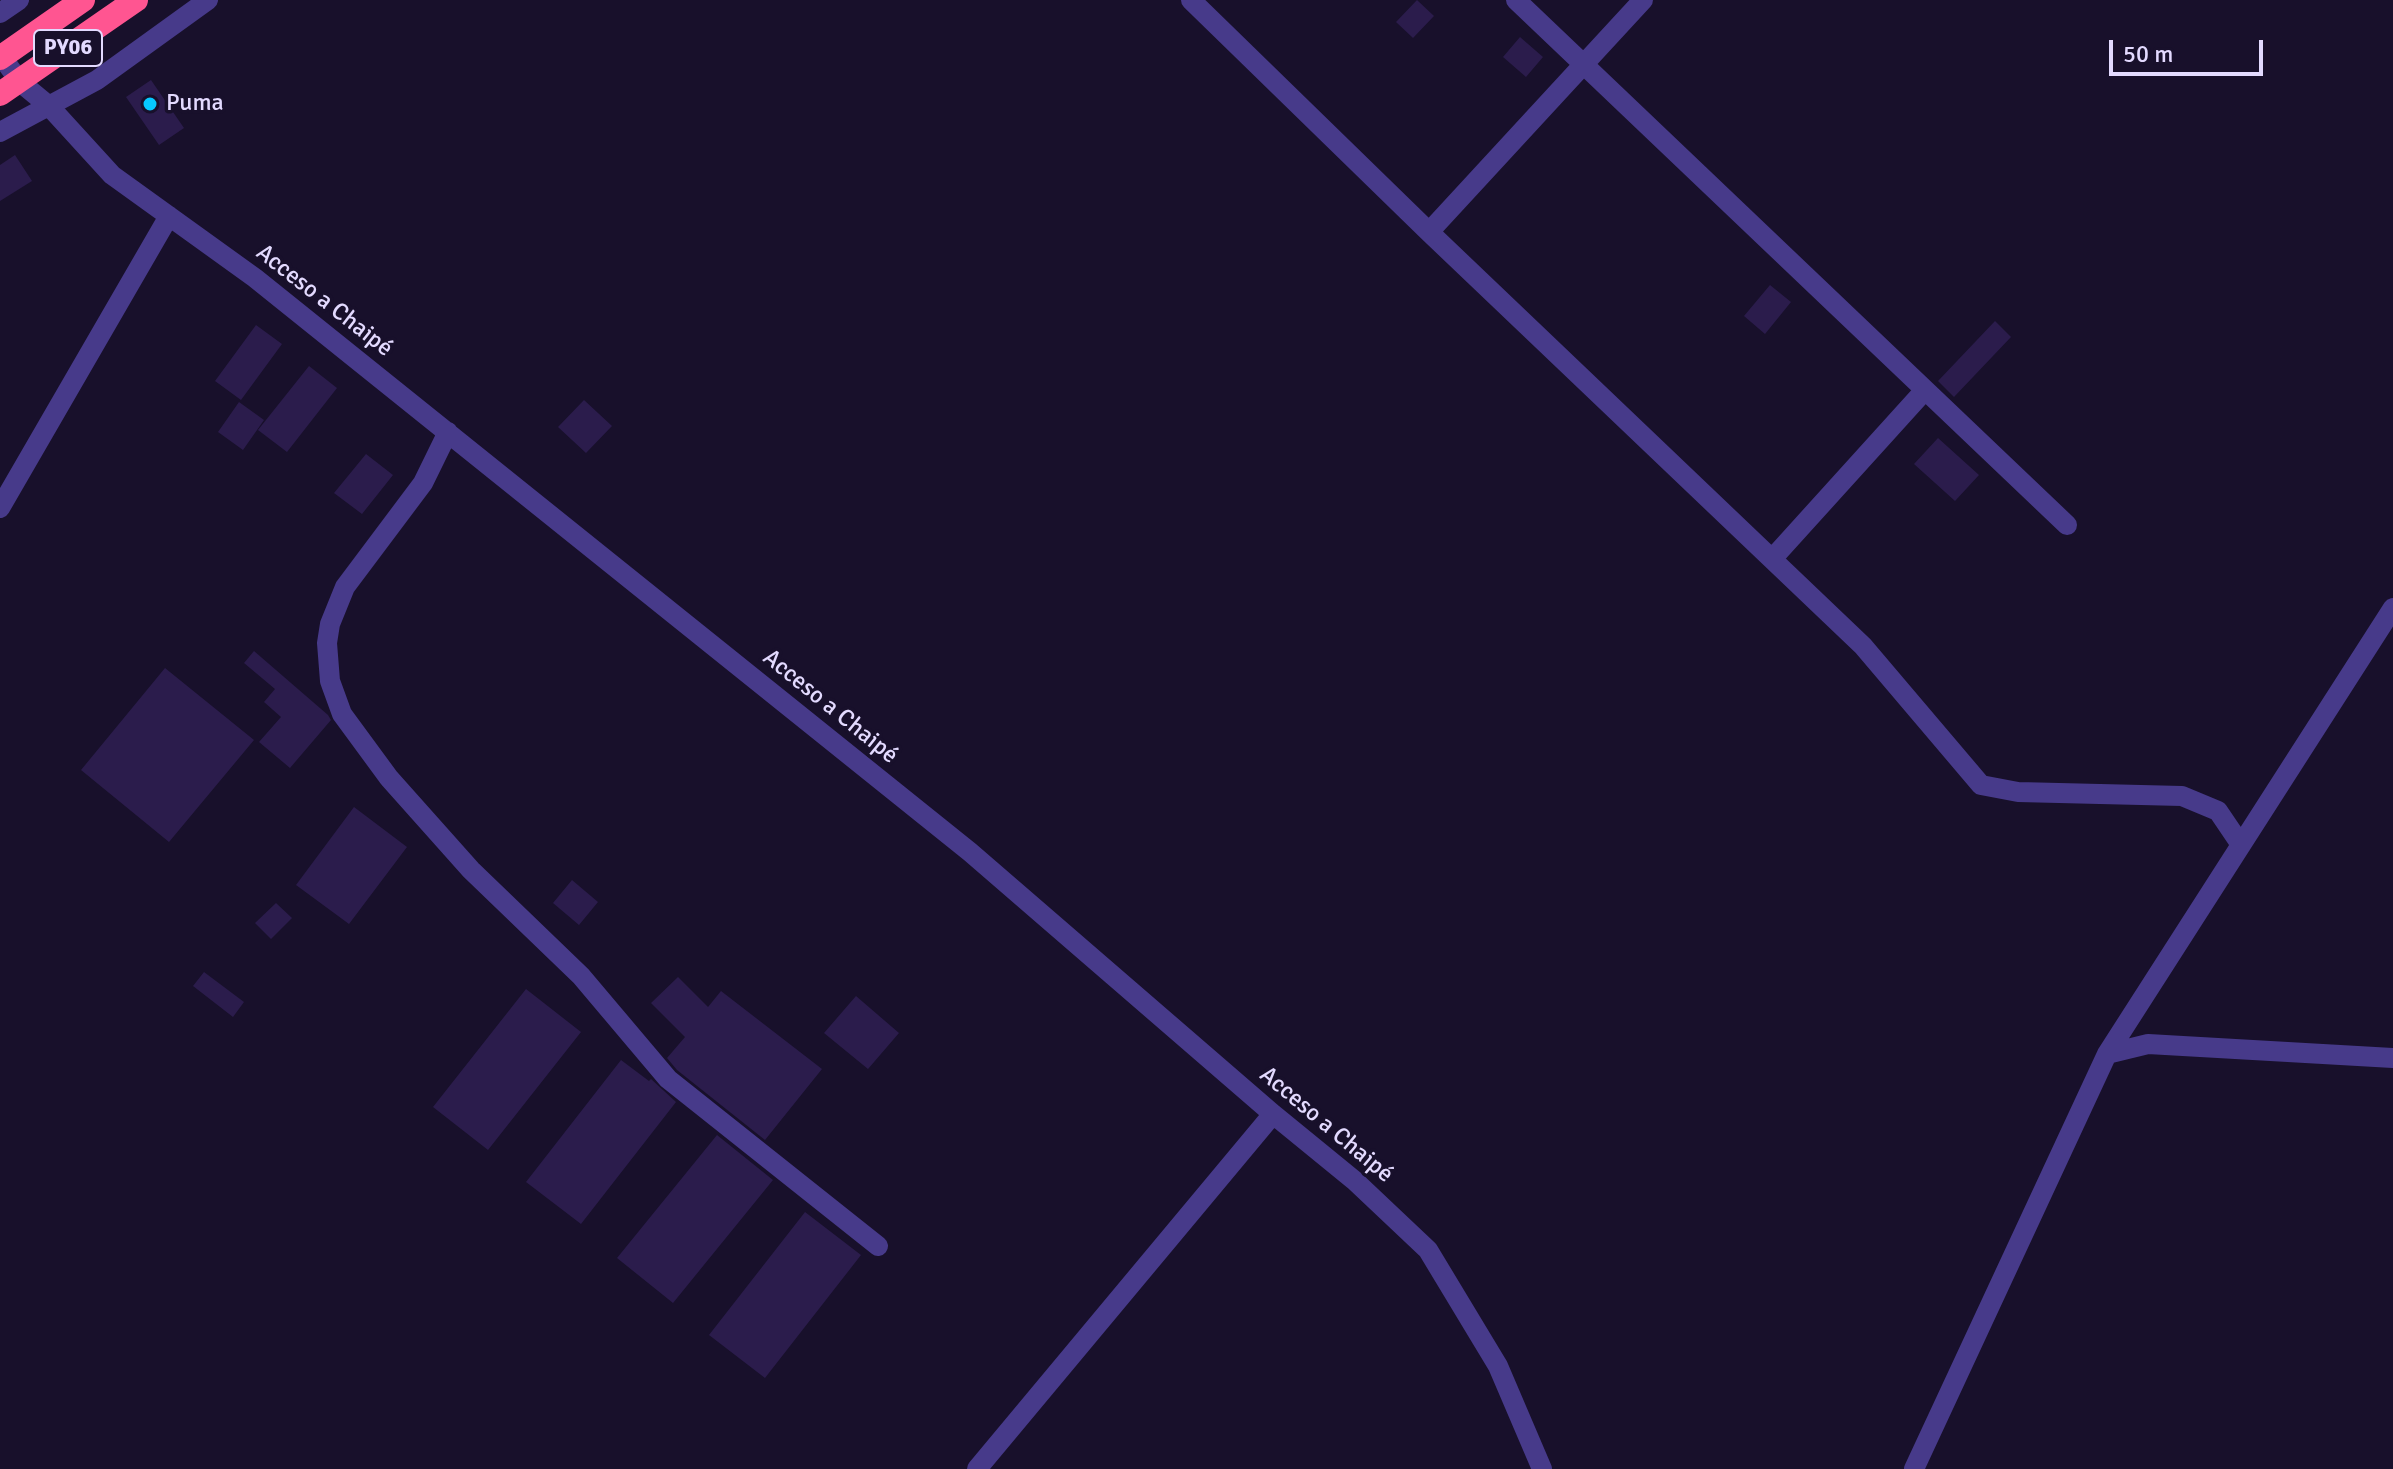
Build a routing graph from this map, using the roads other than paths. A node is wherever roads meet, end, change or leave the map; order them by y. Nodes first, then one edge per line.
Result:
1 (19, 0) edge
2 (83, 0) edge
3 (136, 0) edge
4 (208, 0) edge
5 (1191, 0) edge
6 (1516, 0) edge
7 (1643, 0) edge
8 (0, 13) edge
9 (1, 58) edge
10 (1583, 65) junction
11 (10, 88) edge
12 (49, 106) junction
13 (0, 132) edge
14 (169, 216) junction
15 (1429, 232) junction
16 (1925, 390) junction
17 (448, 432) junction
18 (0, 508) edge
19 (2067, 525) dead end
20 (1772, 559) junction
21 (2393, 608) edge
22 (2241, 845) junction
23 (2107, 1054) junction
24 (2393, 1058) edge
25 (1273, 1114) junction
26 (878, 1246) dead end
27 (977, 1469) edge
28 (1542, 1469) edge
29 (1914, 1469) edge

1 - 8 street
2 - 9 highway, PY06
3 - 11 highway, PY06
4 - 12 street
5 - 15 street
6 - 10 street
7 - 10 street
9 - 11 street, Acceso a Chaipé
10 - 15 street
10 - 16 street
11 - 12 street, Acceso a Chaipé
12 - 13 street
12 - 14 street, Acceso a Chaipé
14 - 17 street, Acceso a Chaipé
14 - 18 street
15 - 20 street
16 - 19 street
16 - 20 street
17 - 25 street, Acceso a Chaipé
17 - 26 street
20 - 22 street
21 - 22 street
22 - 23 street
23 - 24 street
23 - 29 street
25 - 27 street
25 - 28 street, Acceso a Chaipé

